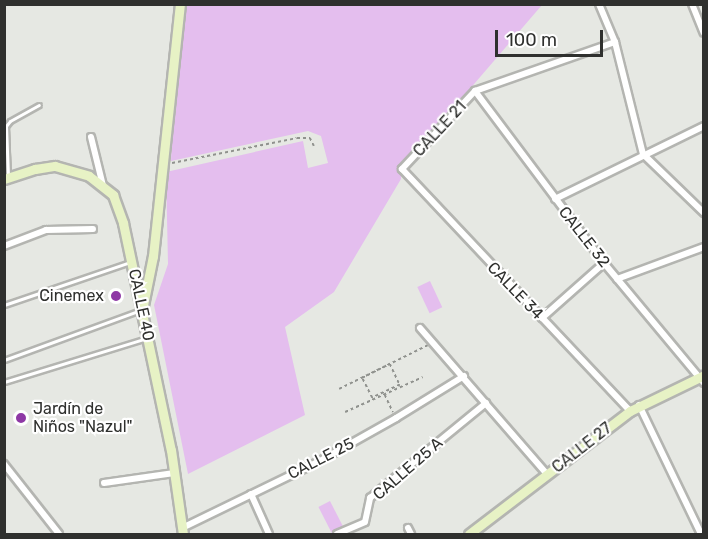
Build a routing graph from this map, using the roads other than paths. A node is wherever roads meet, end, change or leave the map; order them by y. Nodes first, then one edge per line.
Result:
1 (180, 4) edge
2 (599, 4) edge
3 (692, 4) edge
4 (704, 33) edge
5 (615, 42) junction
6 (475, 91) junction
7 (39, 105) dead end
8 (704, 126) edge
9 (91, 137) dead end
10 (643, 154) junction
11 (402, 169) joint
12 (6, 178) edge
13 (104, 186) junction
14 (555, 199) junction
15 (704, 213) edge
16 (93, 229) dead end
17 (4, 246) edge
18 (704, 247) edge
19 (132, 261) junction
20 (604, 262) junction
21 (617, 279) junction
22 (4, 305) edge
23 (142, 310) junction
24 (542, 318) junction
25 (420, 328) dead end
26 (148, 338) junction
27 (4, 360) edge
28 (464, 376) junction
29 (702, 378) edge
30 (4, 382) edge
31 (486, 403) junction
32 (639, 404) junction
33 (630, 411) junction
34 (4, 464) edge
35 (174, 473) junction
36 (548, 475) junction
37 (104, 483) dead end
38 (251, 494) junction
39 (180, 532) edge
40 (59, 534) edge
41 (269, 534) edge
42 (337, 534) edge
43 (469, 534) edge
44 (701, 534) edge

1 - 23 main road
2 - 5 street
3 - 4 street
5 - 6 street, CALLE 21
5 - 10 street
6 - 11 street, CALLE 21
6 - 14 street, CALLE 32
7 - 12 lane
8 - 10 street
9 - 13 street
10 - 14 street
10 - 15 street
11 - 24 street, CALLE 34
12 - 13 main road
13 - 19 main road, CALLE 40
14 - 20 street, CALLE 32
16 - 17 street
18 - 21 street
19 - 22 lane
19 - 23 main road, CALLE 40
20 - 21 street, CALLE 32
20 - 24 street
21 - 29 street, CALLE 32
23 - 26 main road, CALLE 40
23 - 27 lane
24 - 33 street, CALLE 34
25 - 28 street
26 - 30 lane
26 - 35 main road, CALLE 40
28 - 31 street
28 - 38 street, CALLE 25
29 - 32 main road, CALLE 27
31 - 36 street
31 - 42 street, CALLE 25 A
32 - 33 main road, CALLE 27
32 - 44 street
33 - 36 main road, CALLE 27
34 - 40 street
35 - 37 street
35 - 39 main road, CALLE 40
36 - 43 main road, CALLE 27
38 - 39 street, CALLE 25
38 - 41 street

